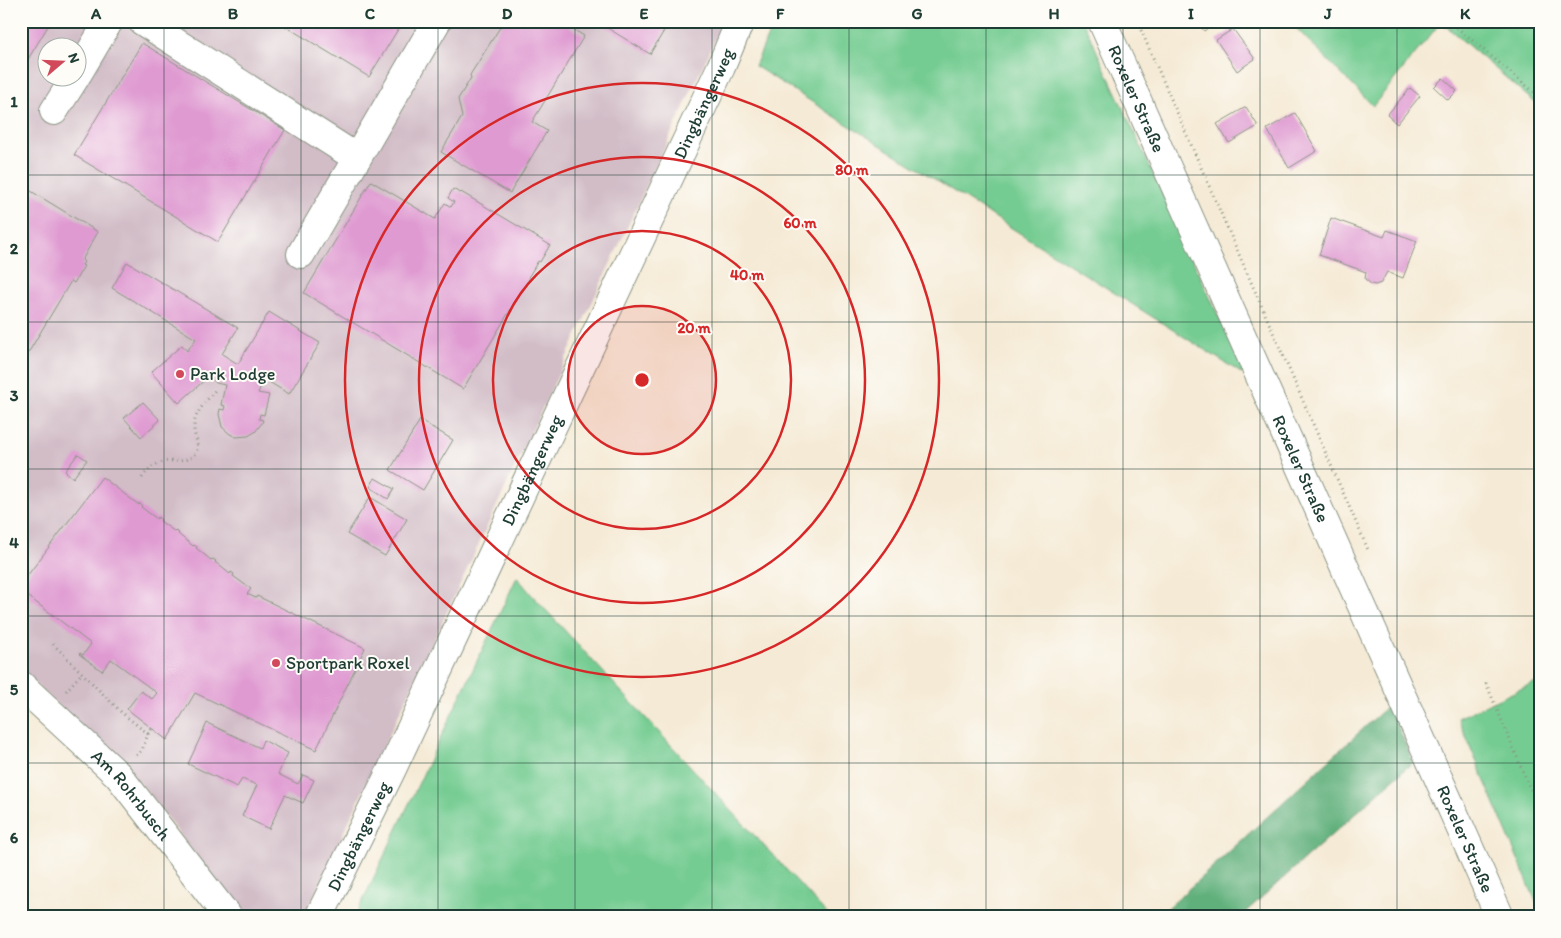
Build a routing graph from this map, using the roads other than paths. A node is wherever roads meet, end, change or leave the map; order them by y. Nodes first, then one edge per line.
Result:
1 (109, 21) edge
2 (142, 21) edge
3 (437, 21) edge
4 (740, 21) edge
5 (1102, 21) edge
6 (88, 56) edge
7 (69, 88) edge
8 (54, 112) dead end
9 (357, 158) junction
10 (301, 254) dead end
11 (21, 685) edge
12 (228, 917) edge
13 (319, 917) edge
14 (1500, 917) edge

1 - 6 main road
2 - 9 main road
3 - 9 main road
4 - 13 main road, Dingbängerweg
5 - 14 main road, Roxeler Straße
7 - 8 main road
9 - 10 main road
11 - 12 main road, Am Rohrbusch

